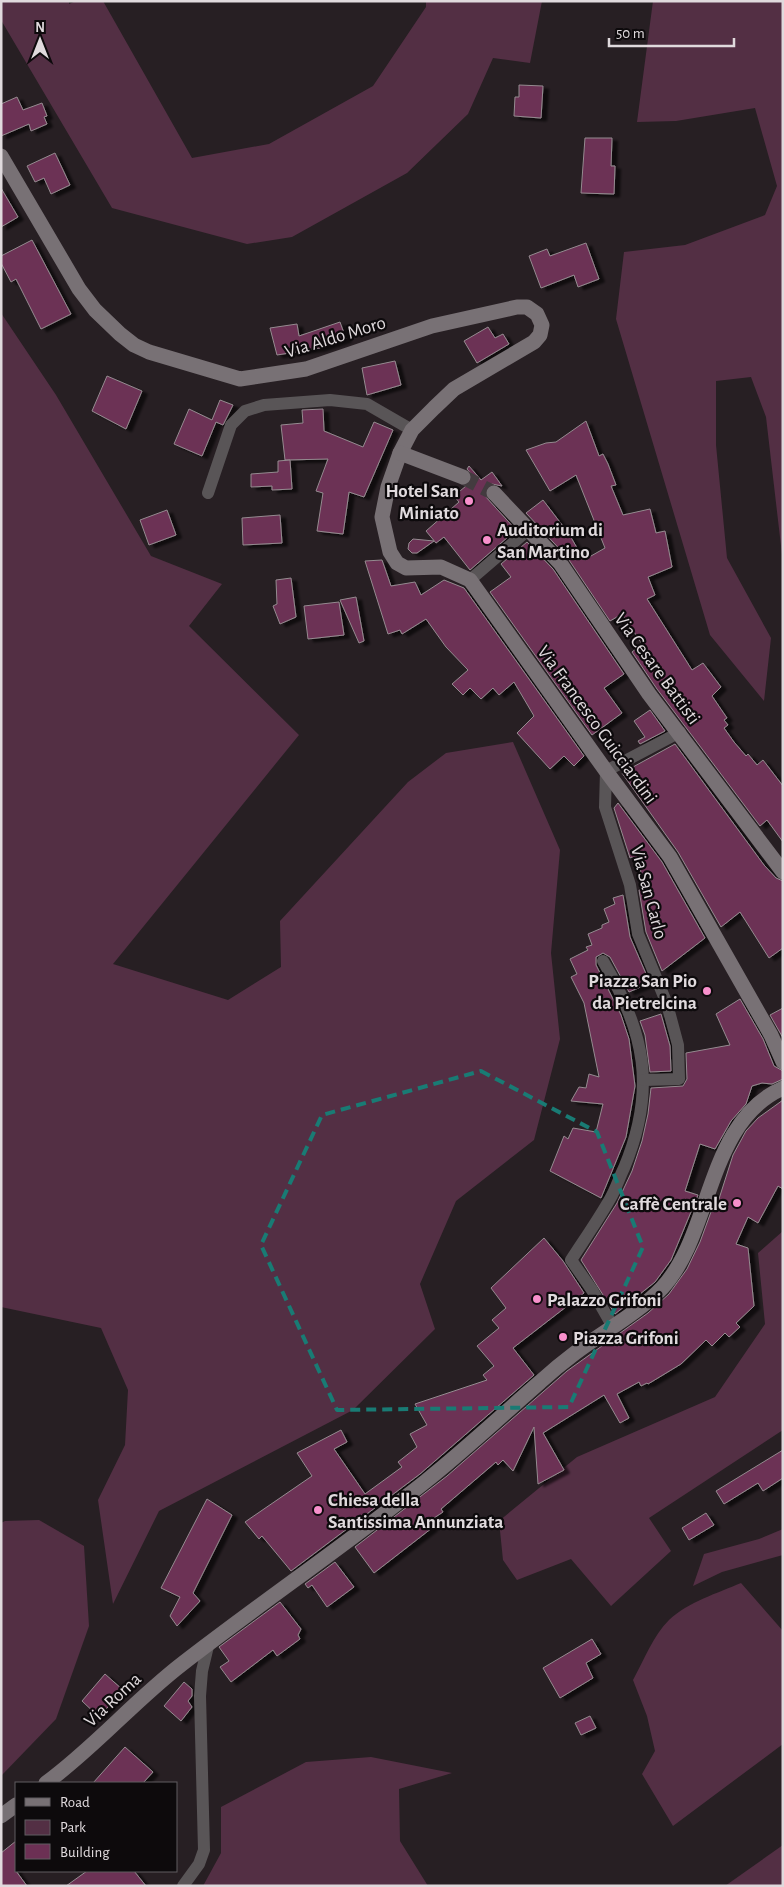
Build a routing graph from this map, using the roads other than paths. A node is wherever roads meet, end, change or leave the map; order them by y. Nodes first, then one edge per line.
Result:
1 (1, 156) edge
2 (412, 430) junction
3 (400, 453) junction
4 (463, 477) tunnel mouth
5 (208, 493) dead end
6 (494, 493) tunnel mouth
7 (528, 530) junction
8 (470, 580) junction
9 (680, 732) junction
10 (606, 772) junction
11 (783, 872) edge
12 (603, 961) dead end
13 (783, 1062) edge
14 (644, 1080) junction
15 (783, 1088) edge
16 (613, 1327) junction
17 (208, 1646) junction
18 (47, 1782) edge
19 (15, 1806) edge
20 (1, 1816) edge
21 (183, 1886) edge

1 - 2 main road, Via Aldo Moro
2 - 3 main road, Via Aldo Moro
2 - 5 street
3 - 4 main road
3 - 8 main road
6 - 7 main road, Via Cesare Battisti
7 - 8 street
7 - 9 main road, Via Cesare Battisti
8 - 10 main road, Via Francesco Guicciardini
9 - 10 street
9 - 11 main road, Via Cesare Battisti
10 - 13 main road, Via Francesco Guicciardini
10 - 14 street, Via San Carlo
12 - 14 street
14 - 16 street
15 - 16 main road, Via Roma
16 - 17 main road, Via Roma
17 - 18 main road, Via Roma
17 - 21 street
19 - 20 main road

